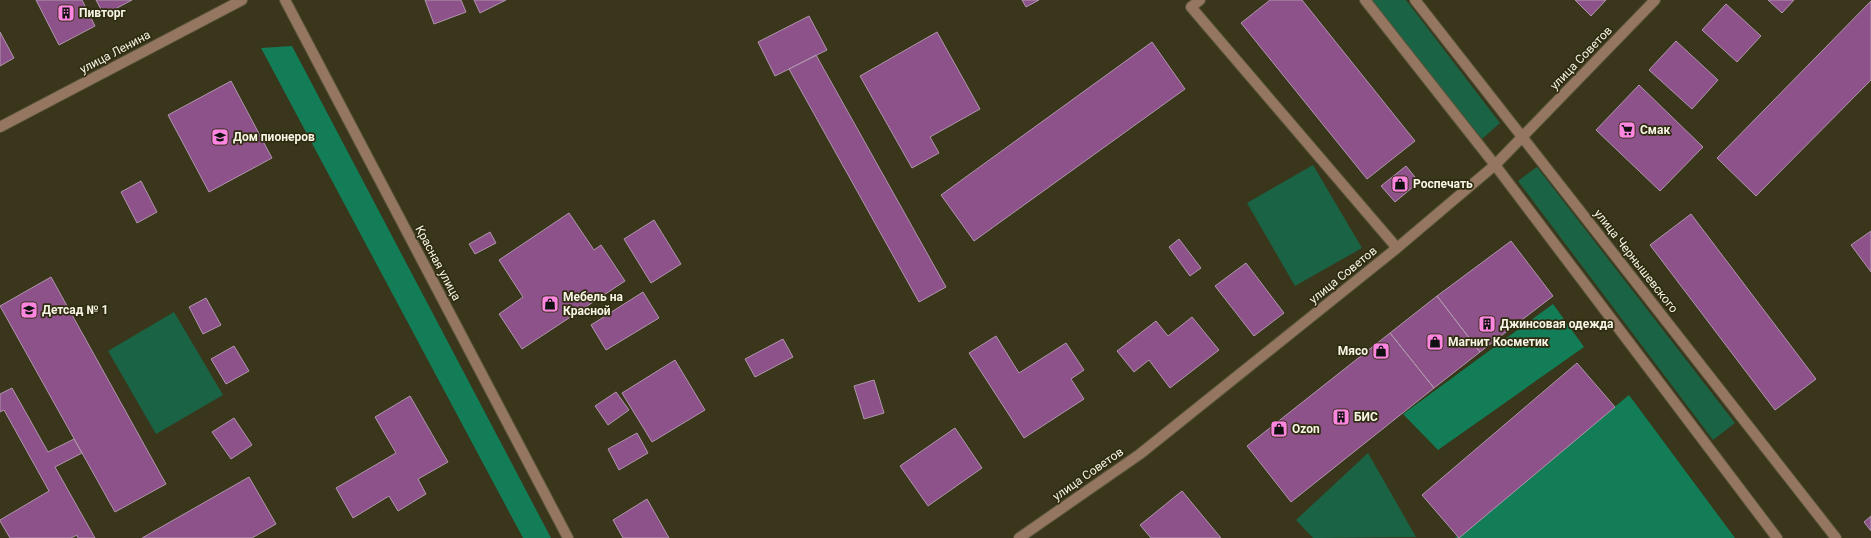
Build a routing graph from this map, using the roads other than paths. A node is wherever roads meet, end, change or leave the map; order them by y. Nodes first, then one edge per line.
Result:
1 (242, 0) edge
2 (285, 0) edge
3 (1200, 0) edge
4 (1365, 0) edge
5 (1415, 0) edge
6 (1655, 0) edge
7 (0, 127) edge
8 (1523, 137) junction
9 (1495, 165) junction
10 (1397, 248) junction
11 (568, 538) edge
12 (1019, 538) edge
13 (1777, 538) edge
14 (1836, 538) edge

1 - 7 street, улица Ленина
2 - 11 street, Красная улица
3 - 10 street
4 - 9 street
5 - 8 street, улица Чернышевского
6 - 8 street, улица Советов
8 - 9 street, улица Советов
8 - 14 street, улица Чернышевского
9 - 10 street, улица Советов
9 - 13 street
10 - 12 street, улица Советов

